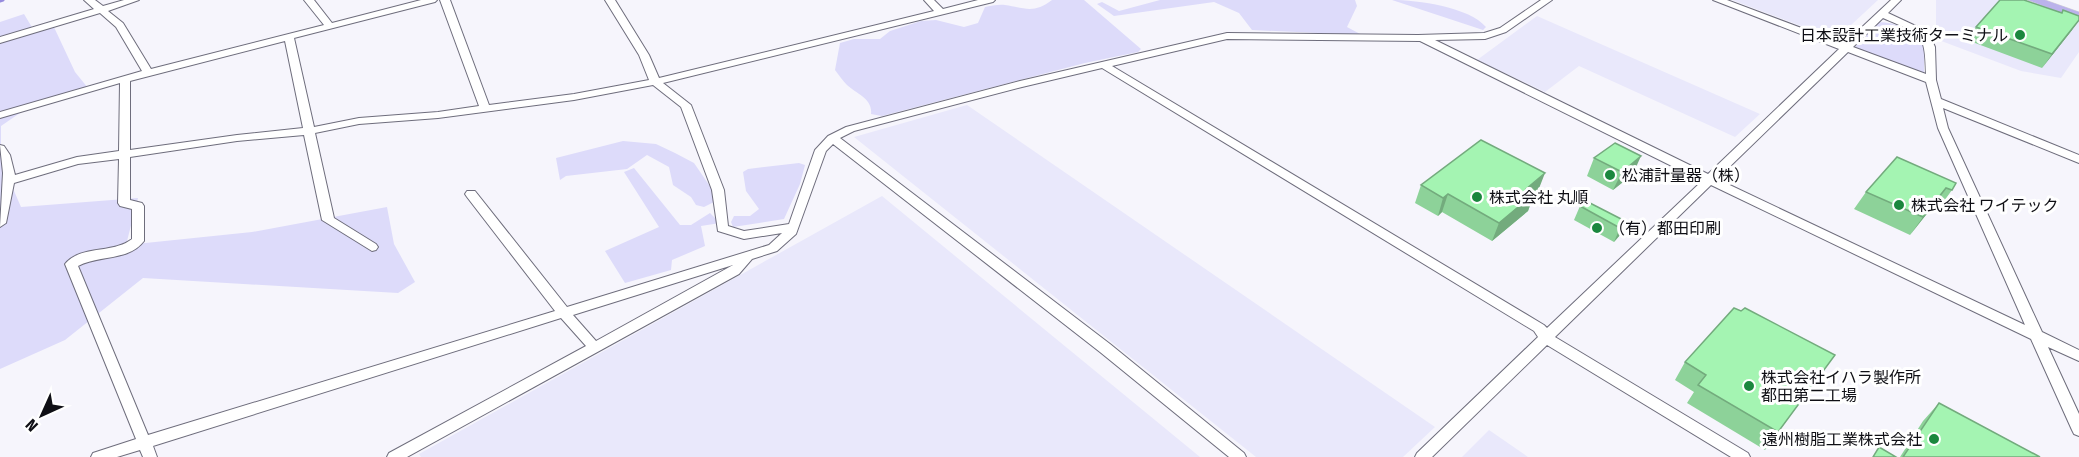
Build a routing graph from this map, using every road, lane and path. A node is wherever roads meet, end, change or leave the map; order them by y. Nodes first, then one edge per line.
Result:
1 (89, 0) edge
2 (134, 0) edge
3 (309, 0) edge
4 (432, 0) edge
5 (445, 0) edge
6 (610, 0) edge
7 (929, 0) edge
8 (990, 0) edge
9 (1546, 0) edge
10 (1718, 0) edge
11 (1896, 0) edge
12 (2034, 0) edge
13 (102, 10) junction
14 (941, 12) junction
15 (1881, 14) junction
16 (2079, 16) edge
17 (330, 26) junction
18 (289, 37) junction
19 (1423, 38) junction
20 (0, 40) edge
21 (1846, 49) junction
22 (1104, 65) junction
23 (148, 73) junction
24 (125, 79) junction
25 (1931, 80) junction
26 (655, 82) junction
27 (1936, 101) junction
28 (485, 109) junction
29 (0, 115) edge
30 (308, 131) junction
31 (832, 138) junction
32 (0, 148) edge
33 (125, 155) junction
34 (2079, 159) edge
35 (1708, 179) junction
36 (8, 181) junction
37 (471, 194) dead end
38 (0, 223) edge
39 (794, 227) junction
40 (372, 247) dead end
41 (748, 256) junction
42 (565, 314) junction
43 (2038, 337) junction
44 (1547, 338) junction
45 (594, 347) junction
46 (2079, 356) edge
47 (2079, 430) edge
48 (147, 450) edge
49 (98, 457) edge
50 (394, 457) edge
51 (1239, 457) edge
52 (1422, 457) edge
53 (1743, 457) edge

1 - 13 street
2 - 13 street
3 - 17 street
4 - 17 street
5 - 28 street
6 - 26 street
7 - 14 street
8 - 14 street
9 - 19 street
10 - 21 street
11 - 15 street
12 - 16 main road
13 - 20 street
13 - 23 street
14 - 26 street
15 - 21 street
15 - 25 street
17 - 18 street
18 - 23 street
18 - 30 street
19 - 22 street
19 - 35 street
21 - 25 street
21 - 35 street
22 - 31 street
22 - 44 street
23 - 24 street
24 - 29 street
24 - 33 street
25 - 27 street
26 - 28 street
26 - 39 street
27 - 34 street
27 - 43 street
28 - 30 street
30 - 33 street
30 - 40 street
31 - 39 street
31 - 51 street
32 - 36 street
33 - 36 street
33 - 48 street
35 - 43 street
35 - 44 street
36 - 38 street
37 - 42 street
39 - 41 street
41 - 42 street
41 - 45 street
42 - 45 street
42 - 48 street
43 - 46 street
43 - 47 street
44 - 52 street
44 - 53 street
45 - 50 street
48 - 49 street

